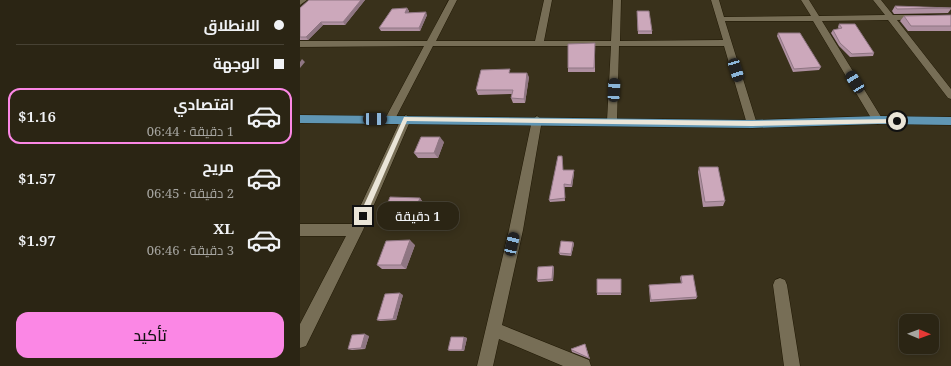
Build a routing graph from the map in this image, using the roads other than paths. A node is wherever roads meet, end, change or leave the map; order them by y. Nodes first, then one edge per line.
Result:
1 (303, 0) edge
2 (453, 0) edge
3 (548, 0) edge
4 (617, 0) edge
5 (714, 0) edge
6 (805, 0) edge
7 (877, 0) edge
8 (300, 3) edge
9 (951, 17) edge
10 (816, 18) junction
11 (891, 18) junction
12 (720, 19) junction
13 (539, 43) junction
14 (616, 43) junction
15 (727, 43) junction
16 (300, 44) edge
17 (429, 44) junction
18 (951, 96) edge
19 (300, 119) edge
20 (390, 119) junction
21 (406, 119) junction
22 (537, 120) junction
23 (878, 120) junction
24 (951, 121) edge
25 (612, 122) junction
26 (752, 124) junction
27 (300, 230) edge
28 (356, 230) junction
29 (780, 285) dead end
30 (493, 329) junction
31 (300, 340) edge
32 (485, 366) edge
33 (583, 366) edge
34 (792, 366) edge

1 - 8 street
2 - 17 street
3 - 13 street
4 - 14 street
5 - 12 street
6 - 10 street
7 - 11 street
9 - 11 street
10 - 11 street
10 - 12 street
10 - 23 street
11 - 18 street
12 - 15 street
13 - 14 street
13 - 17 street
14 - 15 street
14 - 25 street
15 - 26 street
16 - 17 street
17 - 20 street
19 - 20 main road
20 - 21 main road
21 - 22 main road
21 - 28 street
22 - 25 main road
22 - 30 street
23 - 24 main road
23 - 26 main road
25 - 26 main road
27 - 28 street
28 - 31 street
29 - 34 street
30 - 32 street
30 - 33 street

